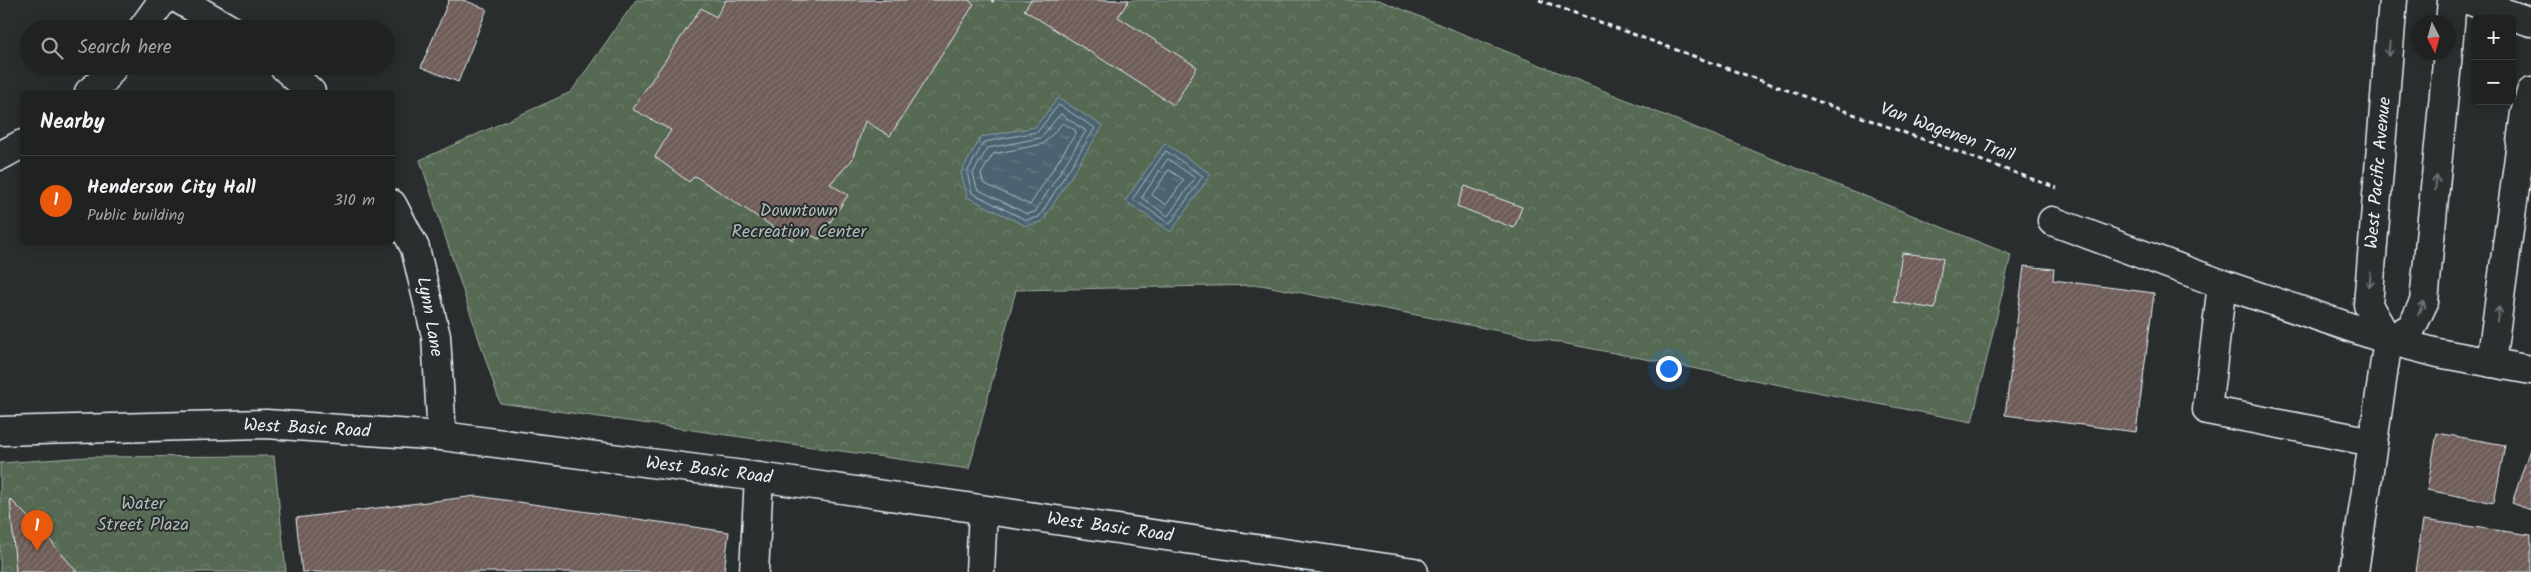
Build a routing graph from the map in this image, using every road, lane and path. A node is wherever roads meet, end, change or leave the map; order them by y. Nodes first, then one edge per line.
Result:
1 (163, 0) edge
2 (180, 0) edge
3 (1539, 0) edge
4 (2393, 0) edge
5 (2452, 0) edge
6 (2468, 0) edge
7 (2451, 15) edge
8 (149, 20) edge
9 (214, 20) edge
10 (2531, 22) edge
11 (2447, 60) edge
12 (108, 75) edge
13 (292, 75) edge
14 (92, 90) edge
15 (309, 90) edge
16 (2531, 92) edge
17 (20, 145) edge
18 (0, 156) edge
19 (2066, 191) dead end
20 (395, 210) edge
21 (2052, 221) dead end
22 (2222, 284) junction
23 (2388, 340) junction
24 (2491, 362) junction
25 (2531, 370) edge
26 (0, 432) edge
27 (442, 436) junction
28 (2373, 442) junction
29 (759, 477) junction
30 (983, 510) junction
31 (1354, 568) edge
32 (754, 572) edge
33 (980, 572) edge
34 (1414, 572) edge
35 (2354, 572) edge

1 - 8 street
2 - 9 street
3 - 19 path, Van Wagenen Trail
4 -> 23 street, West Pacific Avenue
5 - 7 street
6 - 10 street
23 -> 11 street
12 - 14 street
13 - 15 street
24 -> 16 street
17 - 18 street
20 - 27 street, Lynn Lane
21 - 22 street
22 - 23 street
22 - 28 street
23 - 24 street
23 - 28 street
24 - 25 street
26 - 27 street, West Basic Road
27 - 29 street, West Basic Road
28 - 35 street
29 - 30 street, West Basic Road
29 - 32 street
30 - 31 street, West Basic Road
30 - 33 street
31 - 34 street, West Basic Road

